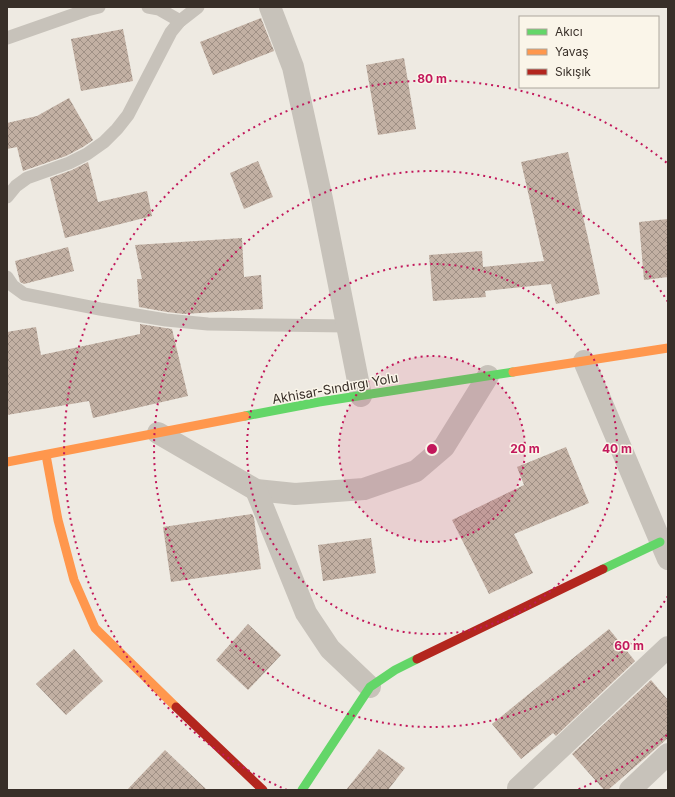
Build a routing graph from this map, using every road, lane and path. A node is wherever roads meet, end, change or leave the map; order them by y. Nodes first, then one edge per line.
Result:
1 (99, 7) edge
2 (148, 7) edge
3 (198, 7) edge
4 (270, 7) edge
5 (180, 20) junction
6 (7, 38) edge
7 (7, 197) edge
8 (7, 277) edge
9 (347, 326) junction
10 (668, 348) edge
11 (584, 361) junction
12 (488, 376) junction
13 (361, 396) junction
14 (158, 433) junction
15 (46, 455) junction
16 (7, 462) edge
17 (256, 490) junction
18 (664, 550) edge
19 (668, 647) edge
20 (370, 688) junction
21 (668, 754) edge
22 (518, 788) dead end
23 (263, 790) edge
24 (302, 790) edge
25 (630, 790) edge

1 - 6 lane
2 - 5 lane
3 - 5 lane
4 - 9 street
5 - 7 lane
8 - 9 lane
9 - 13 street
10 - 11 street, Akhisar-Sındırgı Yolu
11 - 12 street, Akhisar-Sındırgı Yolu
11 - 18 street
12 - 13 street, Akhisar-Sındırgı Yolu
12 - 17 street
13 - 14 street, Akhisar-Sındırgı Yolu
14 - 15 street, Akhisar-Sındırgı Yolu
14 - 17 street
15 - 16 street, Akhisar-Sındırgı Yolu
15 - 23 street
17 - 20 street
18 - 20 street
19 - 22 street
20 - 24 street
21 - 25 street

